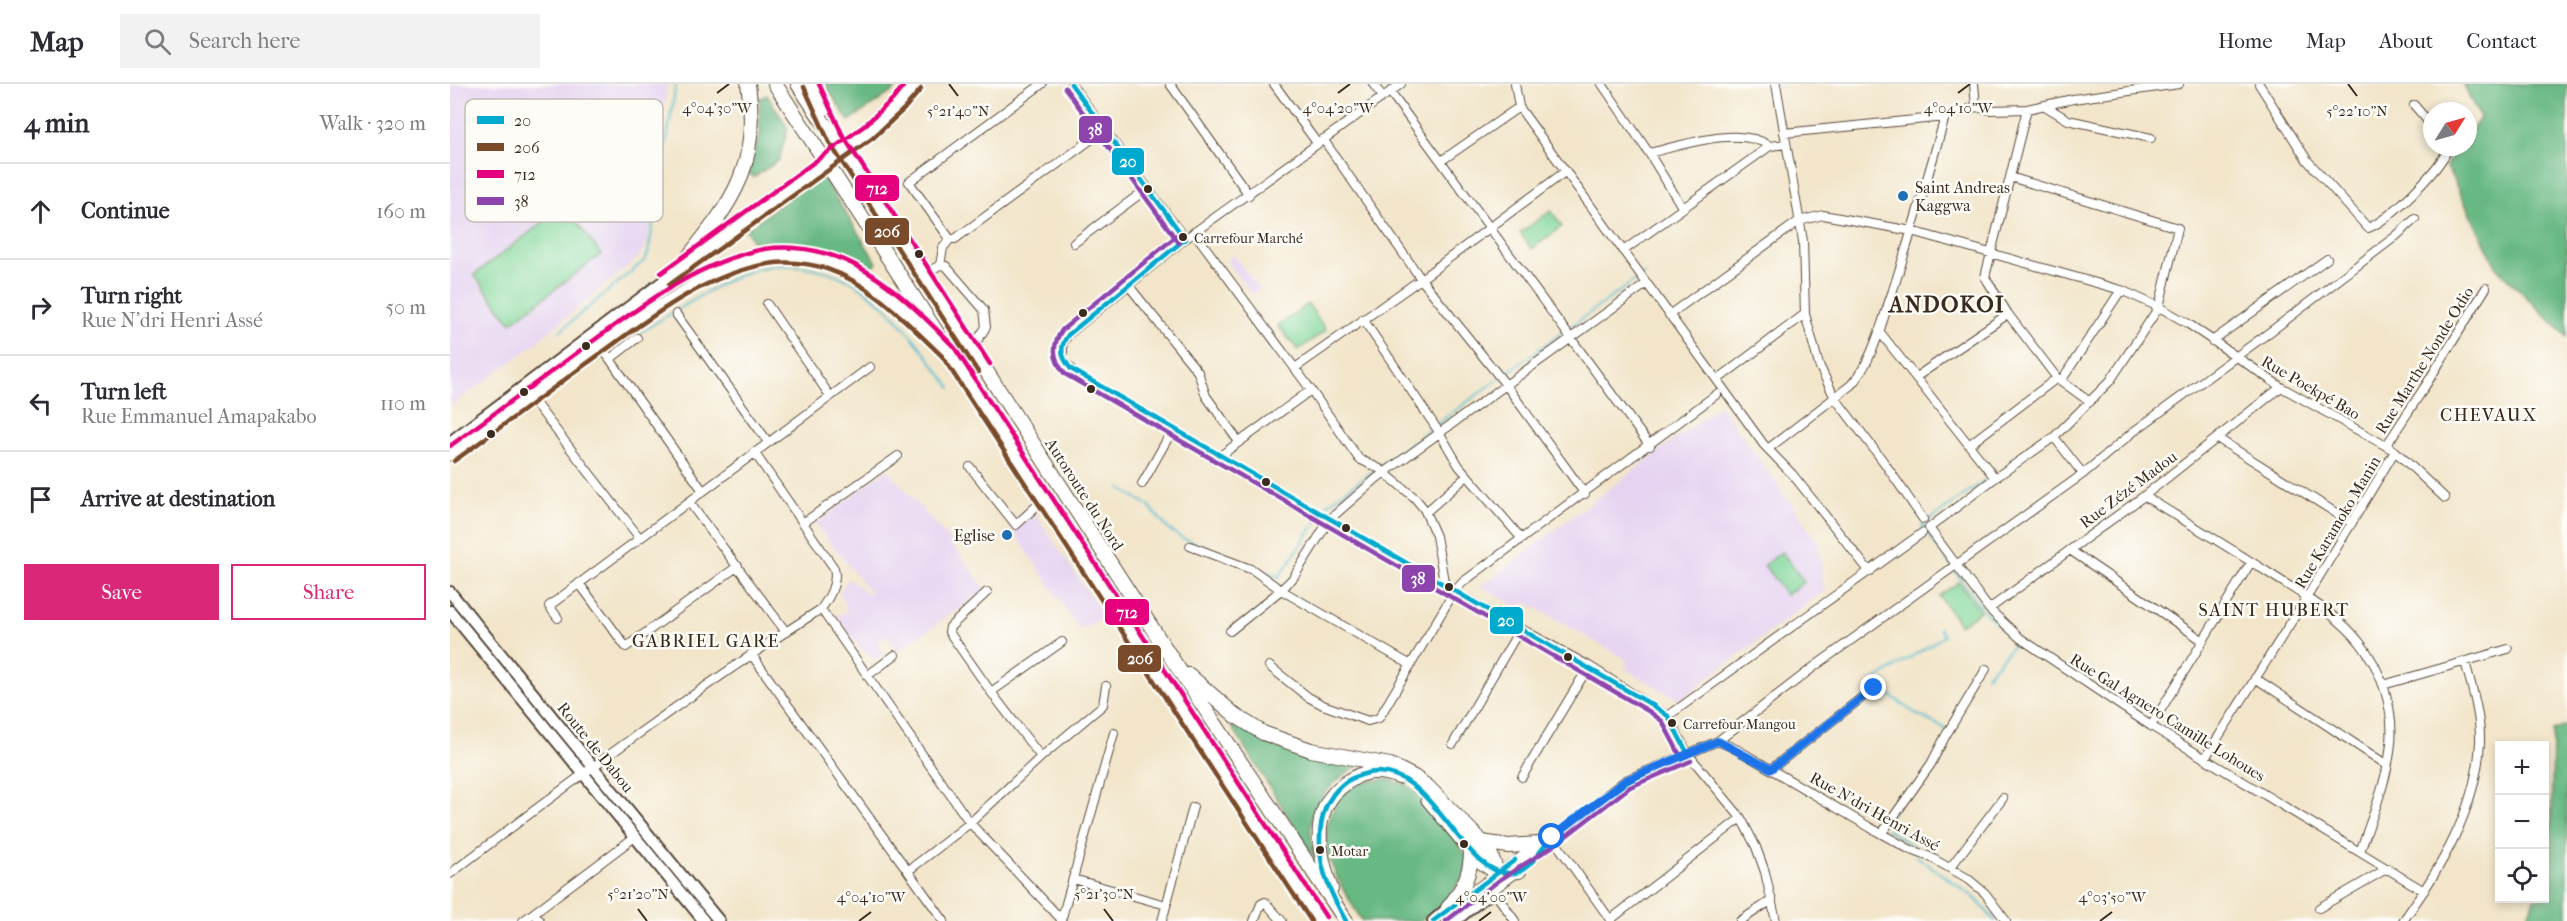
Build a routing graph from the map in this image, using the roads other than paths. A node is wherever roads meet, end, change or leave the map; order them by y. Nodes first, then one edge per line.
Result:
1 (748, 84) edge
2 (775, 84) edge
3 (798, 84) edge
4 (811, 84) edge
5 (915, 84) edge
6 (1042, 84) edge
7 (1071, 84) edge
8 (1170, 84) edge
9 (1274, 84) edge
10 (1373, 84) edge
11 (1401, 84) edge
12 (1515, 84) edge
13 (1602, 84) edge
14 (1776, 84) edge
15 (1974, 84) edge
16 (2179, 84) edge
17 (2259, 84) edge
18 (2169, 85) edge
19 (1390, 92) junction
20 (1383, 97) junction
21 (2414, 105) dead end
22 (2045, 106) junction
23 (1520, 107) junction
24 (1976, 107) junction
25 (2027, 109) junction
26 (2423, 116) edge
27 (1945, 117) junction
28 (1104, 130) junction
29 (1784, 133) junction
30 (835, 138) junction
31 (2151, 138) dead end
32 (1320, 141) junction
33 (1786, 144) junction
34 (1770, 146) junction
35 (1649, 153) junction
36 (2443, 156) edge
37 (1441, 161) junction
38 (1566, 171) junction
39 (2010, 177) junction
40 (1148, 188) junction
41 (1249, 195) junction
42 (1682, 207) junction
43 (2415, 219) dead end
44 (1799, 221) junction
45 (1488, 227) junction
46 (1912, 231) junction
47 (1194, 232) junction
48 (950, 239) junction
49 (1185, 239) junction
50 (1074, 243) dead end
51 (1623, 250) junction
52 (1990, 253) junction
53 (2327, 259) dead end
54 (940, 265) junction
55 (678, 270) junction
56 (924, 274) junction
57 (707, 277) joint
58 (1421, 279) junction
59 (1646, 284) junction
60 (1129, 286) junction
61 (2486, 288) dead end
62 (2121, 290) junction
63 (767, 304) dead end
64 (2158, 307) junction
65 (676, 314) dead end
66 (1805, 314) junction
67 (2008, 314) junction
68 (1669, 315) junction
69 (1363, 319) junction
70 (1879, 331) junction
71 (637, 338) dead end
72 (1571, 338) junction
73 (2212, 341) junction
74 (601, 347) junction
75 (972, 349) junction
76 (948, 351) junction
77 (2235, 356) junction
78 (610, 358) junction
79 (870, 367) dead end
80 (1295, 368) junction
81 (1916, 377) junction
82 (2059, 379) junction
83 (1717, 380) junction
84 (1506, 385) junction
85 (523, 386) junction
86 (2281, 387) junction
87 (1311, 390) junction
88 (1717, 394) dead end
89 (530, 396) junction
90 (830, 396) junction
91 (1835, 398) junction
92 (2091, 402) junction
93 (1173, 429) junction
94 (1439, 432) junction
95 (2054, 437) junction
96 (2217, 438) junction
97 (450, 442) edge
98 (768, 442) junction
99 (1239, 442) junction
100 (1970, 444) junction
101 (1650, 446) junction
102 (2386, 446) junction
103 (1769, 448) junction
104 (2395, 451) junction
105 (754, 452) junction
106 (450, 455) edge
107 (898, 456) dead end
108 (1220, 456) junction
109 (970, 467) dead end
110 (1385, 473) junction
111 (2083, 474) junction
112 (1467, 476) junction
113 (1995, 477) junction
114 (1142, 484) dead end
115 (703, 491) junction
116 (1585, 494) junction
117 (2144, 496) junction
118 (2445, 498) dead end
119 (1044, 499) junction
120 (689, 502) junction
121 (1426, 512) junction
122 (1330, 519) junction
123 (1923, 519) dead end
124 (803, 523) junction
125 (2352, 523) junction
126 (1926, 530) junction
127 (639, 537) junction
128 (1522, 539) junction
129 (1190, 546) dead end
130 (2070, 550) junction
131 (2251, 562) junction
132 (1957, 565) junction
133 (738, 566) junction
134 (1870, 572) junction
135 (579, 583) junction
136 (1446, 587) junction
137 (1281, 591) junction
138 (450, 592) edge
139 (987, 592) dead end
140 (1454, 592) junction
141 (2307, 597) junction
142 (821, 609) junction
143 (1989, 609) junction
144 (450, 611) edge
145 (558, 618) dead end
146 (1520, 629) junction
147 (1230, 631) dead end
148 (786, 632) junction
149 (2202, 640) junction
150 (1062, 642) dead end
151 (2508, 649) dead end
152 (751, 654) junction
153 (896, 656) dead end
154 (1174, 662) junction
155 (2465, 662) junction
156 (1411, 665) junction
157 (1269, 666) dead end
158 (1588, 666) junction
159 (1986, 669) dead end
160 (867, 676) junction
161 (2255, 678) junction
162 (2383, 685) junction
163 (1106, 686) dead end
164 (1874, 688) dead end
165 (991, 692) junction
166 (1668, 716) junction
167 (2151, 726) junction
168 (1114, 733) dead end
169 (1718, 741) junction
170 (1453, 744) dead end
171 (1688, 754) junction
172 (1041, 757) junction
173 (2205, 758) junction
174 (2387, 765) junction
175 (592, 766) junction
176 (1771, 769) junction
177 (583, 774) junction
178 (1522, 777) dead end
179 (2003, 798) dead end
180 (1194, 807) dead end
181 (1741, 818) junction
182 (970, 823) junction
183 (1881, 833) junction
184 (636, 836) junction
185 (1546, 840) junction
186 (1482, 842) junction
187 (1472, 852) junction
188 (2360, 852) junction
189 (1950, 868) junction
190 (2388, 868) junction
191 (909, 870) junction
192 (1519, 871) junction
193 (1497, 873) junction
194 (450, 874) edge
195 (1073, 879) junction
196 (2424, 891) junction
197 (1490, 892) junction
198 (1772, 900) junction
199 (1166, 905) junction
200 (1336, 905) junction
201 (1448, 908) junction
202 (2319, 908) dead end
203 (534, 913) junction
204 (1061, 920) edge
205 (1610, 920) edge
206 (523, 921) edge
207 (540, 921) edge
208 (704, 921) edge
209 (719, 921) edge
210 (944, 921) edge
211 (1161, 921) edge
212 (1254, 921) edge
213 (1282, 921) edge
214 (1320, 921) edge
215 (1346, 921) edge
216 (1433, 921) edge
217 (1455, 921) edge
218 (1515, 921) edge
219 (1740, 921) edge
220 (1776, 921) edge
221 (2006, 921) edge
222 (2403, 921) edge

1 - 55 highway
2 - 76 highway
3 - 30 highway, Autoroute du Nord
4 - 30 highway
5 - 55 highway, bridge
6 - 48 street
7 - 28 street
8 - 41 street
9 - 32 street
10 - 20 street
11 - 19 street
12 - 23 street
13 - 35 street
14 - 29 street
15 - 24 street
16 - 18 street
17 - 36 street
18 - 22 street
19 - 20 street
19 - 37 street
20 - 32 street
21 - 26 street
22 - 25 street
22 - 31 street
23 - 37 street
23 - 38 street
24 - 25 street
24 - 27 street
25 - 39 street
27 - 29 street
27 - 46 street
28 - 40 street
28 - 48 street
29 - 33 street
30 - 56 highway, Autoroute du Nord
32 - 41 street
32 - 58 street
33 - 34 street
33 - 44 street
34 - 35 street
34 - 42 street
35 - 42 street
37 - 45 street
38 - 45 street
38 - 51 street
39 - 52 street
39 - 64 street
40 - 49 street
40 - 50 street
41 - 47 street
42 - 51 street
43 - 77 street
44 - 46 street, Rue Poekpé Bao
44 - 66 street
44 - 68 street
45 - 58 street
45 - 72 street
46 - 52 street, Rue Poekpé Bao
46 - 70 street
47 - 49 street
47 - 80 street
48 - 54 street
49 - 60 street
51 - 59 street
52 - 62 street, Rue Poekpé Bao
52 - 67 street
53 - 73 street
54 - 56 street
54 - 75 street
55 - 85 street
56 - 75 highway, Autoroute du Nord
57 - 74 street
57 - 76 highway
58 - 69 street
58 - 84 street
59 - 68 street
59 - 72 street
60 - 93 street
60 - 99 street
61 - 102 street, Rue Marthe Nonde Odio
62 - 64 street, Rue Poekpé Bao
62 - 82 street
63 - 90 street
64 - 73 street, Rue Poekpé Bao
64 - 92 street
65 - 98 street
66 - 83 street
66 - 91 street
67 - 81 street
67 - 82 street
68 - 83 street
69 - 80 street
69 - 94 street
70 - 81 street
70 - 91 street
71 - 78 street
72 - 84 street
72 - 101 street
73 - 77 street, Rue Poekpé Bao
74 - 78 street
74 - 89 street
75 - 154 highway, Autoroute du Nord
76 - 119 highway
77 - 86 street, Rue Poekpé Bao
77 - 111 street
78 - 115 street
79 - 90 street
80 - 87 street
81 - 100 street
82 - 92 street
82 - 100 street
83 - 103 street
84 - 94 street
84 - 116 street
85 - 89 street
85 - 97 street
86 - 96 street, Rue Zézé Madou
86 - 102 street, Rue Poekpé Bao
87 - 99 street
87 - 110 street
88 - 101 street
89 - 106 street
89 - 127 street
90 - 98 street
91 - 103 street
91 - 123 street
92 - 95 street
93 - 108 street
93 - 114 street
94 - 110 street
94 - 112 street
95 - 111 street
95 - 113 street
96 - 117 street, Rue Zézé Madou
96 - 125 street
98 - 105 street
99 - 108 street
100 - 113 street
101 - 116 street
102 - 104 street, Rue Poekpé Bao
103 - 134 street
104 - 118 street, Rue Poekpé Bao
104 - 125 street, Rue Karamoko Manin
105 - 115 street
105 - 124 street
107 - 124 street
108 - 122 street
109 - 119 street
110 - 121 street
110 - 122 street
111 - 132 street
112 - 121 street
112 - 128 street
113 - 126 street
115 - 120 street
116 - 128 street
117 - 130 street, Rue Zézé Madou
117 - 131 street
119 - 214 highway
120 - 127 street
120 - 133 street
121 - 136 street
122 - 136 street
122 - 137 street
124 - 142 street
125 - 141 street, Rue Karamoko Manin
126 - 132 street, Rue Gal Agnero Camille Lohoues
126 - 134 street
127 - 135 street
128 - 140 street
129 - 137 street
130 - 143 street, Rue Zézé Madou
130 - 149 street
131 - 141 street
131 - 149 street
132 - 143 street, Rue Gal Agnero Camille Lohoues
132 - 169 street
133 - 135 street
133 - 148 street
134 - 166 street
135 - 145 street
136 - 140 street
137 - 147 street
137 - 156 street
138 - 175 street, Route de Dabou
139 - 165 street
140 - 146 street
140 - 156 street
141 - 161 street, Rue Karamoko Manin
141 - 162 street
142 - 148 street
142 - 160 street
143 - 167 street, Rue Gal Agnero Camille Lohoues
144 - 177 street, Route de Dabou
146 - 158 street
146 - 170 street
148 - 152 street
149 - 167 street
150 - 165 street
151 - 155 street
152 - 175 street
152 - 191 street
153 - 160 street
154 - 186 highway
154 - 200 highway, Autoroute du Nord
155 - 162 street
155 - 196 street
156 - 157 street
158 - 166 street
158 - 178 street
159 - 183 street
160 - 182 street
161 - 173 street, Rue Karamoko Manin
161 - 174 street
162 - 174 street
163 - 172 street
164 - 176 street
165 - 172 street
166 - 171 street
167 - 173 street, Rue Gal Agnero Camille Lohoues
168 - 195 street
169 - 171 street
169 - 176 street, Rue N’dri Henri Assé
171 - 181 street
171 - 185 street
172 - 182 street
173 - 188 street, Rue Gal Agnero Camille Lohoues
174 - 188 street
175 - 177 street
175 - 209 street, Route de Dabou
176 - 183 street, Rue N’dri Henri Assé
177 - 184 street, Route de Dabou
177 - 194 street
179 - 189 street
180 - 199 street
181 - 198 street
181 - 205 street
182 - 191 street
182 - 204 street
183 - 189 street, Rue N’dri Henri Assé
184 - 203 street
184 - 208 street, Route de Dabou
185 - 186 highway
185 - 192 street
185 - 193 street
185 - 205 street
186 - 193 highway
187 - 193 highway
187 - 200 highway
187 - 201 highway
188 - 190 street, Rue Gal Agnero Camille Lohoues
189 - 221 street, Rue N’dri Henri Assé
190 - 196 street, Rue Gal Agnero Camille Lohoues
190 - 202 street
191 - 210 street
192 - 193 highway
192 - 197 street
193 - 197 highway
193 - 201 street
195 - 199 street
195 - 204 street
196 - 222 street
197 - 217 street
197 - 218 street
198 - 219 street
198 - 220 street
199 - 211 street
200 - 215 highway, Autoroute du Nord
201 - 216 street
203 - 206 street
203 - 207 street
212 - 213 street

